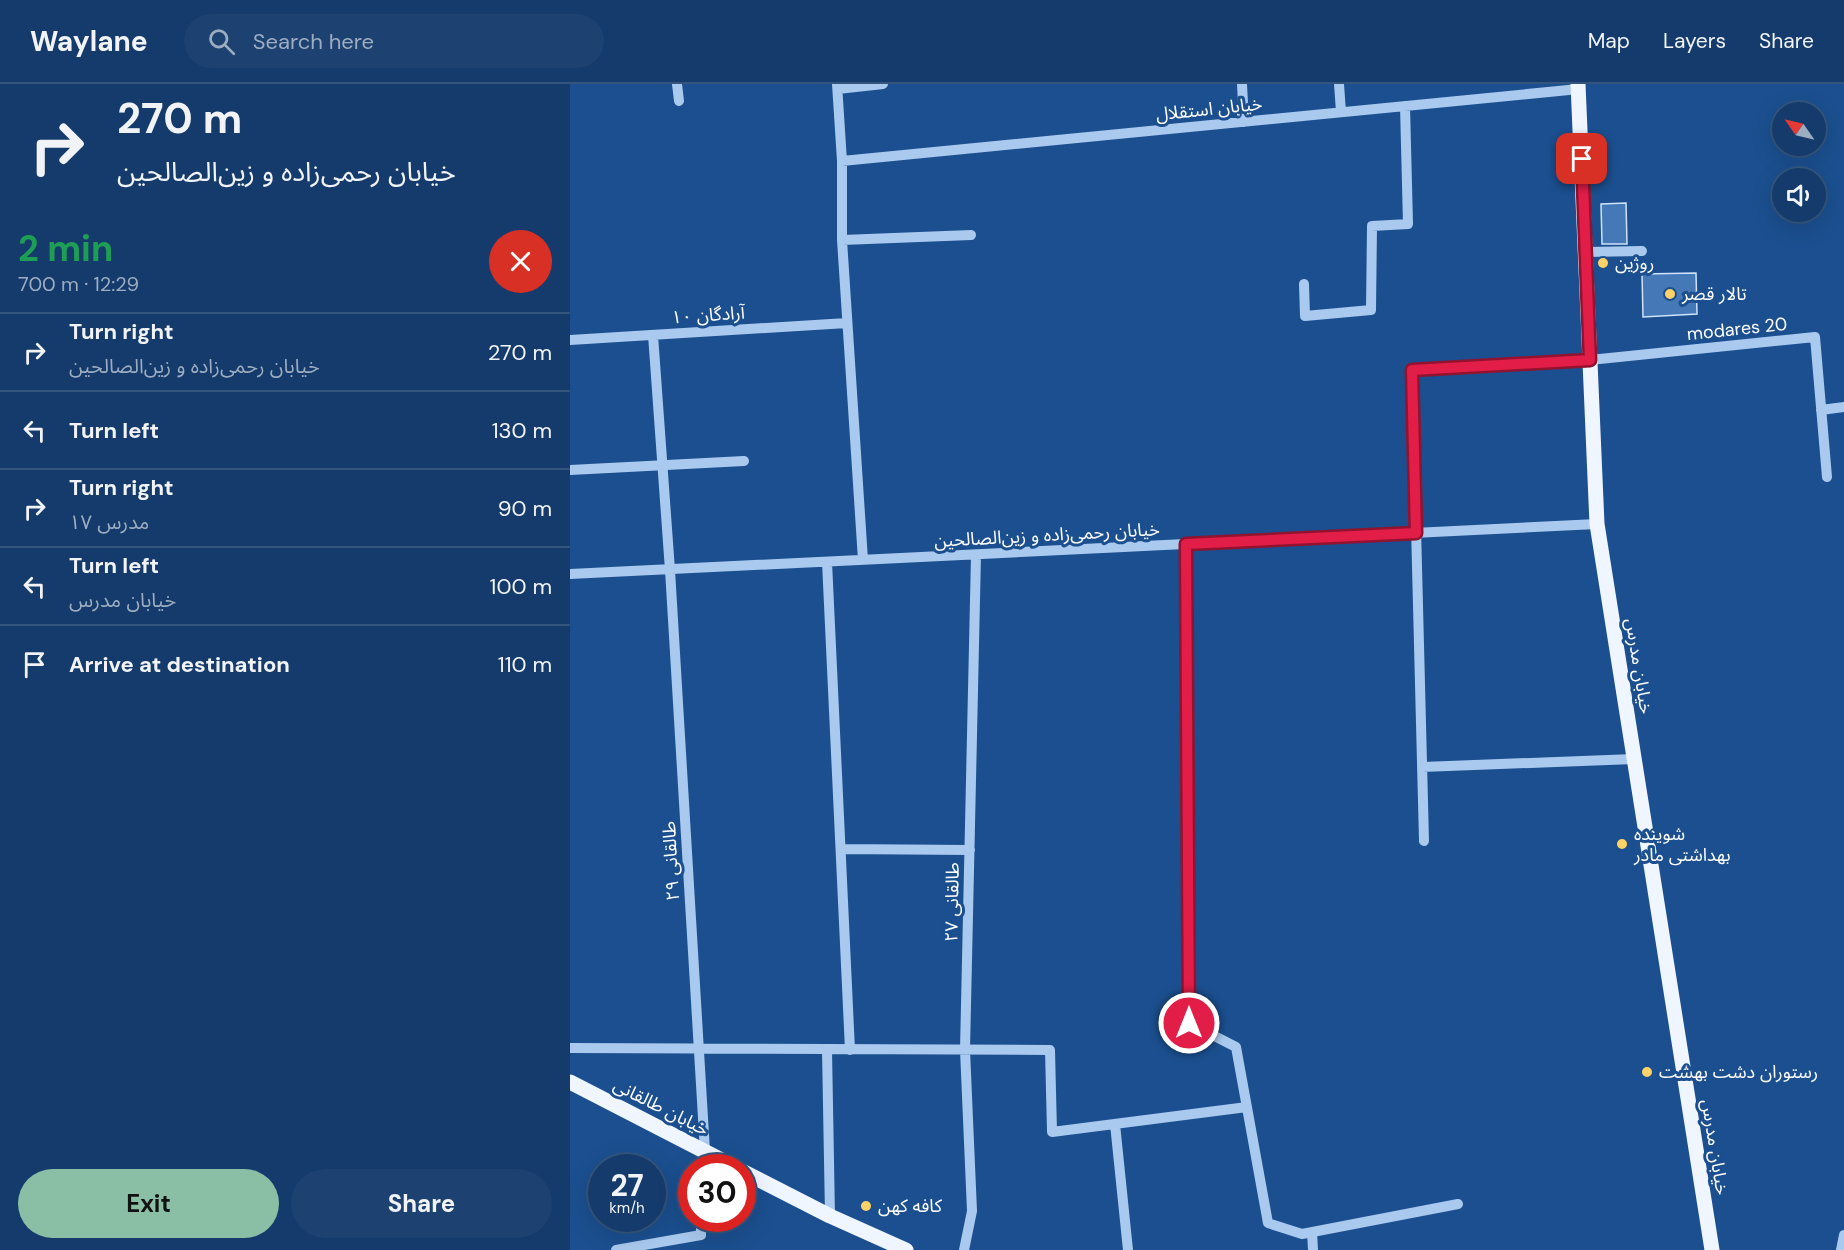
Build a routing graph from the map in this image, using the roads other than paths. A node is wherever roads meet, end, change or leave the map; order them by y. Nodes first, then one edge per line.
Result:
1 (677, 84) edge
2 (883, 84) edge
3 (1242, 84) edge
4 (1339, 84) edge
5 (837, 86) edge
6 (1579, 87) edge
7 (679, 101) dead end
8 (1405, 106) junction
9 (1341, 112) junction
10 (1244, 122) junction
11 (842, 161) junction
12 (971, 235) dead end
13 (842, 240) junction
14 (1642, 251) dead end
15 (1586, 252) junction
16 (1304, 284) dead end
17 (847, 323) junction
18 (653, 335) junction
19 (570, 340) edge
20 (1590, 360) junction
21 (1844, 407) edge
22 (1821, 410) junction
23 (744, 461) dead end
24 (662, 465) junction
25 (570, 471) edge
26 (1827, 477) dead end
27 (1597, 525) junction
28 (1416, 533) junction
29 (1186, 544) junction
30 (976, 555) junction
31 (863, 560) junction
32 (827, 562) junction
33 (670, 570) junction
34 (570, 574) edge
35 (1634, 759) junction
36 (1422, 766) junction
37 (1424, 841) dead end
38 (841, 849) junction
39 (970, 850) junction
40 (570, 1048) edge
41 (699, 1049) junction
42 (827, 1050) junction
43 (850, 1050) junction
44 (965, 1050) junction
45 (570, 1082) edge
46 (1247, 1107) junction
47 (1115, 1124) junction
48 (705, 1151) junction
49 (705, 1154) edge
50 (711, 1154) edge
51 (756, 1178) edge
52 (1458, 1204) dead end
53 (830, 1216) junction
54 (701, 1232) edge
55 (1312, 1232) junction
56 (1844, 1235) edge
57 (616, 1250) edge
58 (906, 1250) edge
59 (964, 1250) edge
60 (1128, 1250) edge
61 (1313, 1250) edge
62 (1712, 1250) edge
63 (1841, 1250) edge

1 - 7 street
2 - 5 street
3 - 10 street
4 - 9 street
5 - 11 street
6 - 8 street, خیابان استقلال
6 - 15 main road, خیابان مدرس
8 - 9 street, خیابان استقلال
8 - 16 street
9 - 10 street, خیابان استقلال
10 - 11 street, خیابان استقلال
11 - 13 street
12 - 13 street
13 - 17 street
14 - 15 street
15 - 20 main road, خیابان مدرس
17 - 18 street, آرادگان ۱۰
17 - 31 street
18 - 19 street, آرادگان ۱۰
18 - 24 street, طالقانی ۲۹
20 - 22 street, modares 20
20 - 27 main road, خیابان مدرس
20 - 28 street
21 - 22 street
22 - 26 street
23 - 24 street
24 - 25 street
24 - 33 street, طالقانی ۲۹
27 - 28 street, خیابان رحمی‌زاده و زین‌الصالحین
27 - 35 main road, خیابان مدرس
28 - 29 street, خیابان رحمی‌زاده و زین‌الصالحین
28 - 36 street
29 - 30 street, خیابان رحمی‌زاده و زین‌الصالحین
29 - 46 street
30 - 31 street, خیابان رحمی‌زاده و زین‌الصالحین
30 - 39 street, طالقانی ۲۷
31 - 32 street, خیابان رحمی‌زاده و زین‌الصالحین
32 - 33 street, خیابان رحمی‌زاده و زین‌الصالحین
32 - 38 street
33 - 34 street, خیابان رحمی‌زاده و زین‌الصالحین
33 - 41 street, طالقانی ۲۹
35 - 36 street
35 - 62 main road, خیابان مدرس
36 - 37 street
38 - 39 street
38 - 43 street
39 - 44 street, طالقانی ۲۷
40 - 41 street
41 - 42 street
41 - 48 street, طالقانی ۲۹
42 - 43 street
42 - 53 street
43 - 44 street
44 - 47 street
44 - 59 street, طالقانی ۲۷
45 - 48 main road, خیابان طالقانی
46 - 47 street
46 - 55 street
47 - 60 street
48 - 49 street, طالقانی ۲۹
48 - 50 main road, خیابان طالقانی
51 - 53 main road
52 - 55 street
53 - 58 main road
54 - 57 street
55 - 61 street
56 - 63 street

